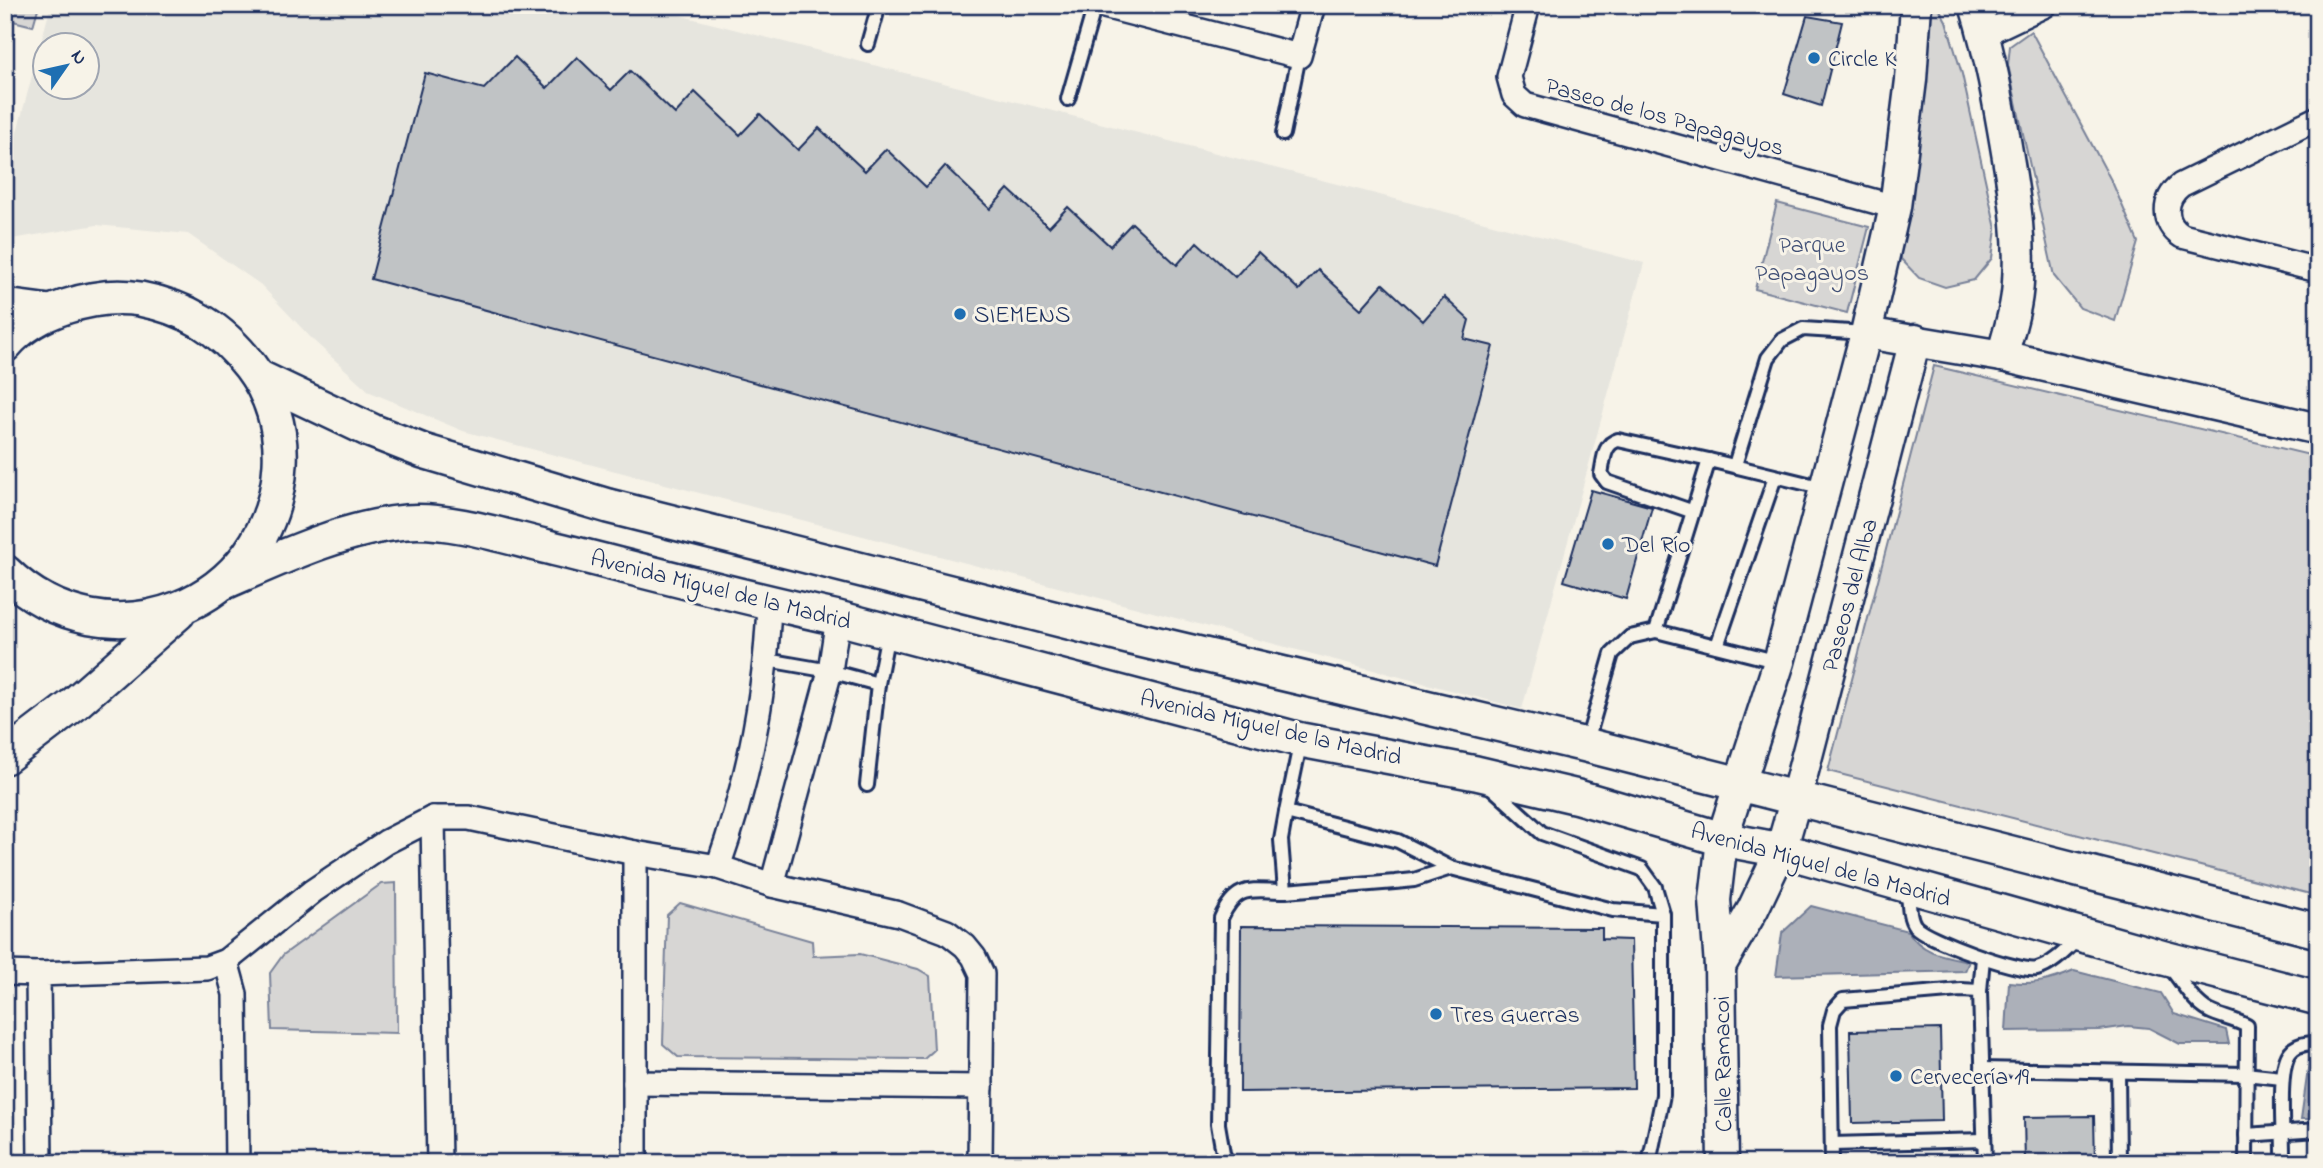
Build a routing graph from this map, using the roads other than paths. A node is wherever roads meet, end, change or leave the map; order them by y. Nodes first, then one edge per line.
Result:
1 (879, 5) edge
2 (1098, 5) edge
3 (1313, 5) edge
4 (1528, 5) edge
5 (1916, 5) edge
6 (1975, 5) edge
7 (2045, 5) edge
8 (1984, 34) junction
9 (868, 44) dead end
10 (1300, 56) junction
11 (1068, 99) dead end
12 (2318, 118) edge
13 (1283, 134) dead end
14 (1895, 207) junction
15 (2318, 270) edge
16 (5, 306) edge
17 (50, 312) junction
18 (1866, 333) junction
19 (1915, 340) junction
20 (5, 345) edge
21 (2002, 356) junction
22 (258, 377) junction
23 (2318, 429) edge
24 (1709, 460) junction
25 (1735, 465) junction
26 (1775, 477) junction
27 (1825, 489) junction
28 (1691, 511) junction
29 (5, 572) edge
30 (225, 582) junction
31 (769, 603) junction
32 (184, 607) junction
33 (838, 618) junction
34 (889, 631) junction
35 (1656, 631) junction
36 (1717, 646) junction
37 (767, 660) junction
38 (1779, 662) junction
39 (830, 671) junction
40 (878, 684) junction
41 (1301, 740) junction
42 (1586, 746) junction
43 (5, 757) edge
44 (1476, 773) junction
45 (1738, 784) junction
46 (867, 785) dead end
47 (1796, 798) junction
48 (1286, 812) junction
49 (433, 818) junction
50 (1722, 839) junction
51 (1781, 850) junction
52 (635, 853) junction
53 (718, 867) junction
54 (1451, 868) junction
55 (772, 885) junction
56 (1907, 886) junction
57 (1285, 891) junction
58 (1663, 914) junction
59 (2318, 931) edge
60 (2083, 935) junction
61 (1983, 958) junction
62 (2164, 958) junction
63 (226, 961) junction
64 (1720, 966) junction
65 (5, 974) edge
66 (38, 974) junction
67 (1980, 991) junction
68 (2318, 998) edge
69 (2318, 1043) edge
70 (1982, 1069) junction
71 (2118, 1072) junction
72 (2245, 1074) junction
73 (2282, 1078) junction
74 (635, 1083) junction
75 (981, 1087) junction
76 (2318, 1130) edge
77 (2284, 1132) junction
78 (2246, 1135) junction
79 (1984, 1140) junction
80 (1832, 1144) junction
81 (40, 1163) edge
82 (237, 1163) edge
83 (439, 1163) edge
84 (635, 1163) edge
85 (980, 1163) edge
86 (1227, 1163) edge
87 (1649, 1163) edge
88 (1723, 1163) edge
89 (1832, 1163) edge
90 (1984, 1163) edge
91 (2119, 1163) edge
92 (2246, 1163) edge
93 (2283, 1163) edge

1 - 9 lane
2 - 10 street
2 - 11 lane
3 - 10 street
4 - 14 street, Paseo de los Papagayos
5 - 14 street, Paseos del Alba
6 - 8 street
7 - 8 street
8 - 21 street
10 - 13 lane
12 - 15 street
14 - 18 street, Paseos del Alba
16 - 17 main road
17 - 20 main road
17 - 22 main road
18 - 19 street
18 - 25 lane
18 - 27 street, Paseos del Alba
19 - 21 street
19 - 47 street, Paseos del Alba
21 - 23 street
22 - 30 main road
22 - 42 main road
24 - 25 lane
24 - 28 lane
24 - 28 lane
25 - 26 lane
26 - 27 lane
26 - 36 lane
27 - 38 street, Paseos del Alba
28 - 35 lane
29 - 32 main road
30 - 31 main road, Avenida Miguel de la Madrid
30 - 32 main road
31 - 33 main road, Avenida Miguel de la Madrid
31 - 37 street
32 - 43 main road
33 - 34 main road, Avenida Miguel de la Madrid
33 - 39 street
34 - 40 lane
34 - 41 main road, Avenida Miguel de la Madrid
35 - 36 lane
35 - 42 lane
36 - 38 lane
37 - 39 lane
37 - 53 street
38 - 45 street, Paseos del Alba
39 - 40 lane
39 - 55 street
40 - 46 lane
41 - 44 main road, Avenida Miguel de la Madrid
41 - 48 lane
42 - 45 main road
44 - 50 main road, Avenida Miguel de la Madrid
44 - 58 lane
45 - 47 main road
45 - 50 street, Paseos del Alba
47 - 51 street, Paseos del Alba
47 - 59 main road
48 - 54 lane
48 - 57 lane
49 - 52 street
49 - 63 street
49 - 83 street
50 - 51 main road, Avenida Miguel de la Madrid
50 - 64 street, Calle Ramacoi
51 - 56 main road, Avenida Miguel de la Madrid
51 - 64 street, Calle Ramacoi
52 - 53 street
52 - 74 street
53 - 55 street
54 - 57 lane
54 - 58 lane
55 - 75 street
56 - 60 main road, Avenida Miguel de la Madrid
56 - 61 lane
57 - 86 lane
58 - 87 lane
60 - 61 lane
60 - 62 main road, Avenida Miguel de la Madrid
61 - 67 lane
62 - 68 main road, Avenida Miguel de la Madrid
62 - 72 lane
63 - 66 street
63 - 82 street
64 - 88 street, Calle Ramacoi
65 - 66 street
66 - 81 street
67 - 70 lane
67 - 80 lane
69 - 73 lane
70 - 71 lane
70 - 79 lane
71 - 72 lane
71 - 91 lane
72 - 73 lane
72 - 78 lane
73 - 77 lane
74 - 75 street
74 - 84 street
75 - 85 street
76 - 77 lane
77 - 78 lane
77 - 93 lane
78 - 92 lane
79 - 80 lane
79 - 90 lane
80 - 89 lane

